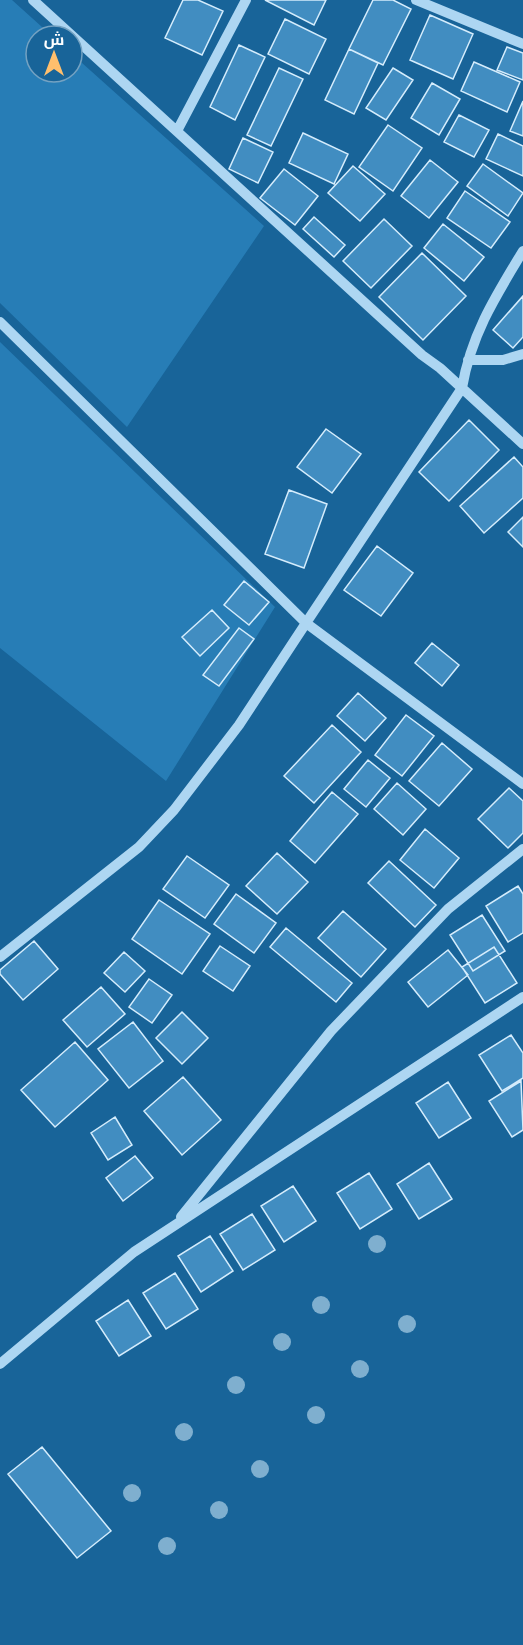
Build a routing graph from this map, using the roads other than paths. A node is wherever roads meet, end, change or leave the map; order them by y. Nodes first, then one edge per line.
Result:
1 (33, 0) edge
2 (246, 0) edge
3 (416, 0) edge
4 (523, 44) edge
5 (177, 130) junction
6 (523, 251) edge
7 (0, 322) edge
8 (523, 354) edge
9 (468, 360) junction
10 (462, 388) junction
11 (523, 444) edge
12 (306, 623) junction
13 (523, 784) edge
14 (523, 849) edge
15 (0, 957) edge
16 (523, 997) edge
17 (175, 1224) junction
18 (0, 1364) edge

1 - 5 street
2 - 5 street
3 - 4 street
5 - 10 street
6 - 9 street
7 - 12 street
8 - 9 street
9 - 10 street
10 - 11 street
10 - 12 street
12 - 13 street
12 - 15 street
14 - 17 street
16 - 17 street
17 - 18 street

